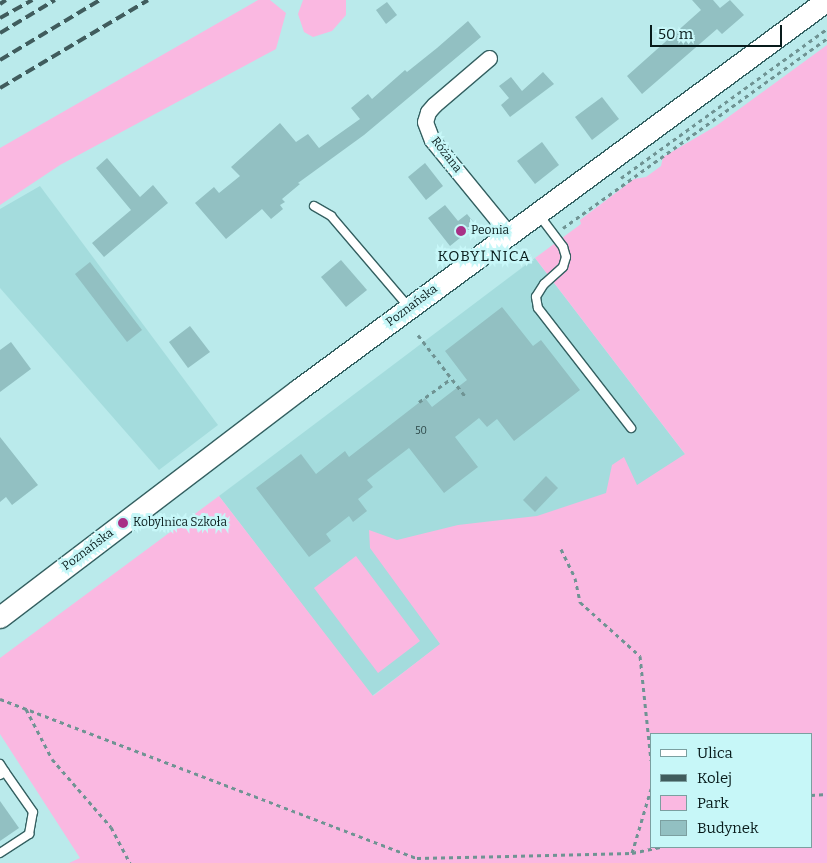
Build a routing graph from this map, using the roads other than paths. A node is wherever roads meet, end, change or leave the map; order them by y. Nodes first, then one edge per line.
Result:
1 (816, 5) edge
2 (489, 58) dead end
3 (314, 206) dead end
4 (537, 213) junction
5 (509, 234) junction
6 (409, 308) junction
7 (631, 428) dead end
8 (0, 617) edge
9 (0, 764) edge
10 (3, 774) edge
11 (0, 853) edge

1 - 4 main road, Poznańska
2 - 5 street, Różana
3 - 6 lane
4 - 5 main road, Poznańska
4 - 7 lane
5 - 6 main road, Poznańska
6 - 8 main road, Poznańska
9 - 10 lane
10 - 11 lane

